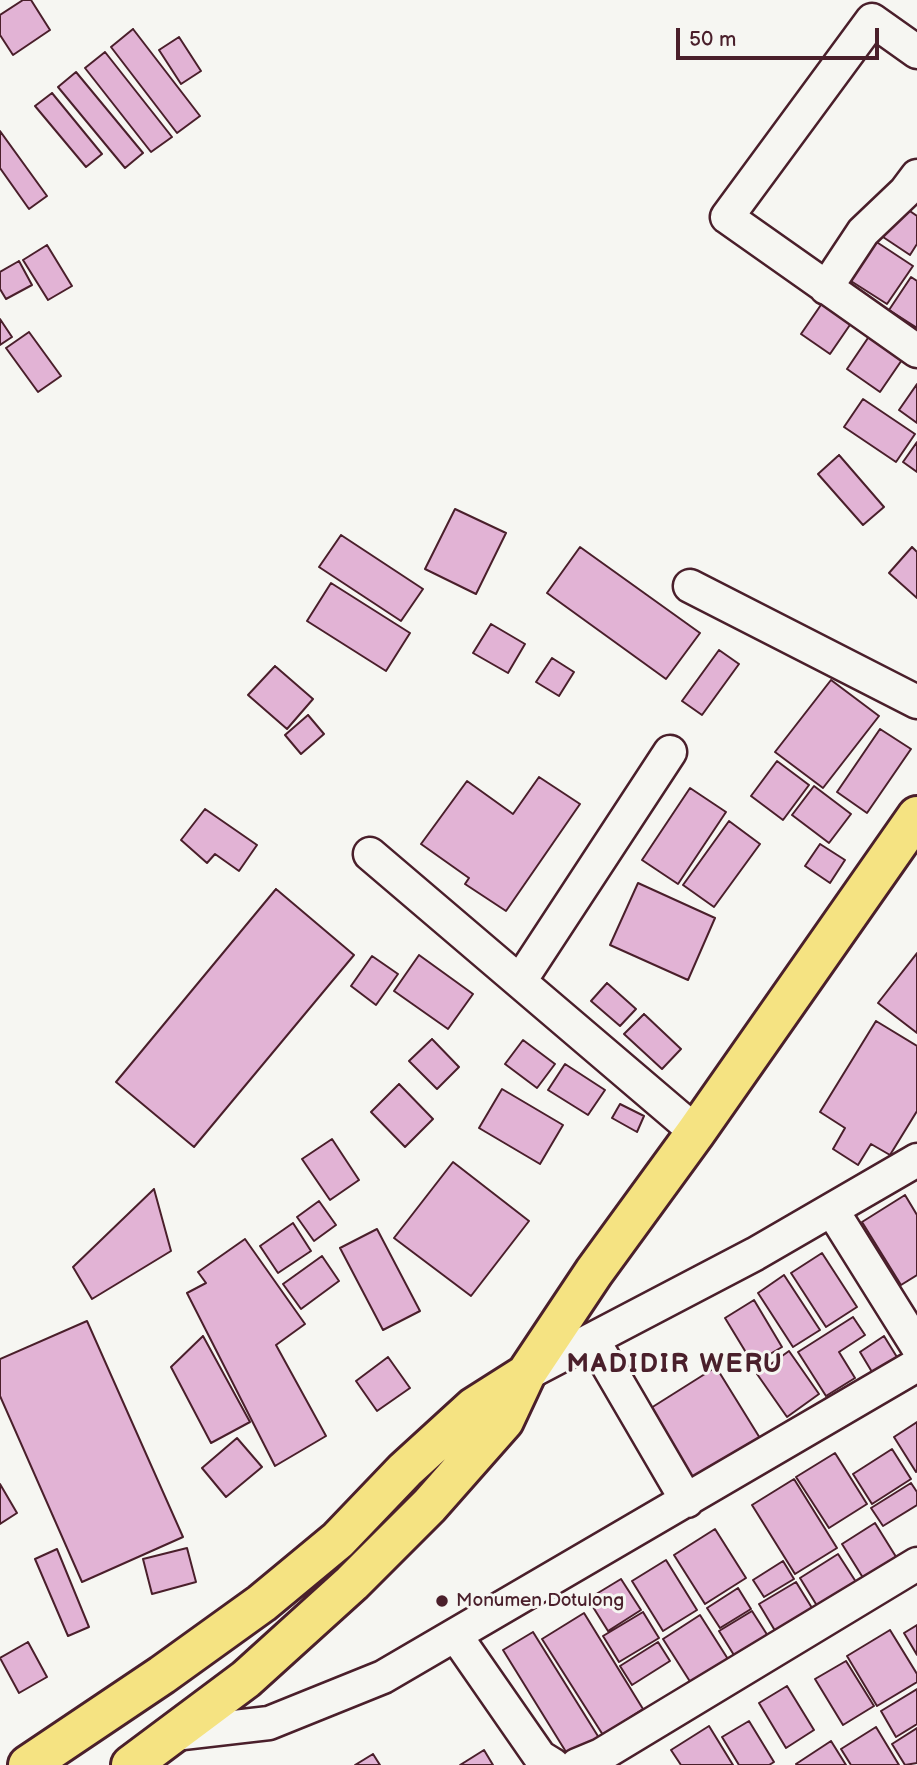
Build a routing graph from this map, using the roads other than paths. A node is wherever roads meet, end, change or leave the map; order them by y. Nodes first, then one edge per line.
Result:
1 (917, 52) edge
2 (913, 190) edge
3 (827, 288) junction
4 (917, 351) edge
5 (690, 586) dead end
6 (917, 702) edge
7 (670, 752) dead end
8 (917, 816) edge
9 (370, 854) dead end
10 (520, 981) junction
11 (696, 1132) junction
12 (917, 1160) edge
13 (832, 1210) junction
14 (593, 1340) junction
15 (917, 1346) edge
16 (917, 1366) edge
17 (526, 1374) junction
18 (687, 1501) junction
19 (917, 1564) edge
20 (456, 1636) junction
21 (174, 1734) junction
22 (28, 1765) edge
23 (131, 1765) edge
24 (553, 1765) edge
25 (576, 1765) edge

1 - 3 street
2 - 3 street
3 - 4 street
5 - 6 street
7 - 10 street
8 - 11 highway
9 - 10 street
10 - 11 street
11 - 17 highway
12 - 13 street
13 - 14 street
13 - 15 street
14 - 17 street
14 - 18 street
16 - 18 street
17 - 21 highway
17 - 22 highway
18 - 20 street
19 - 25 street
20 - 21 street
20 - 24 street
21 - 23 highway

